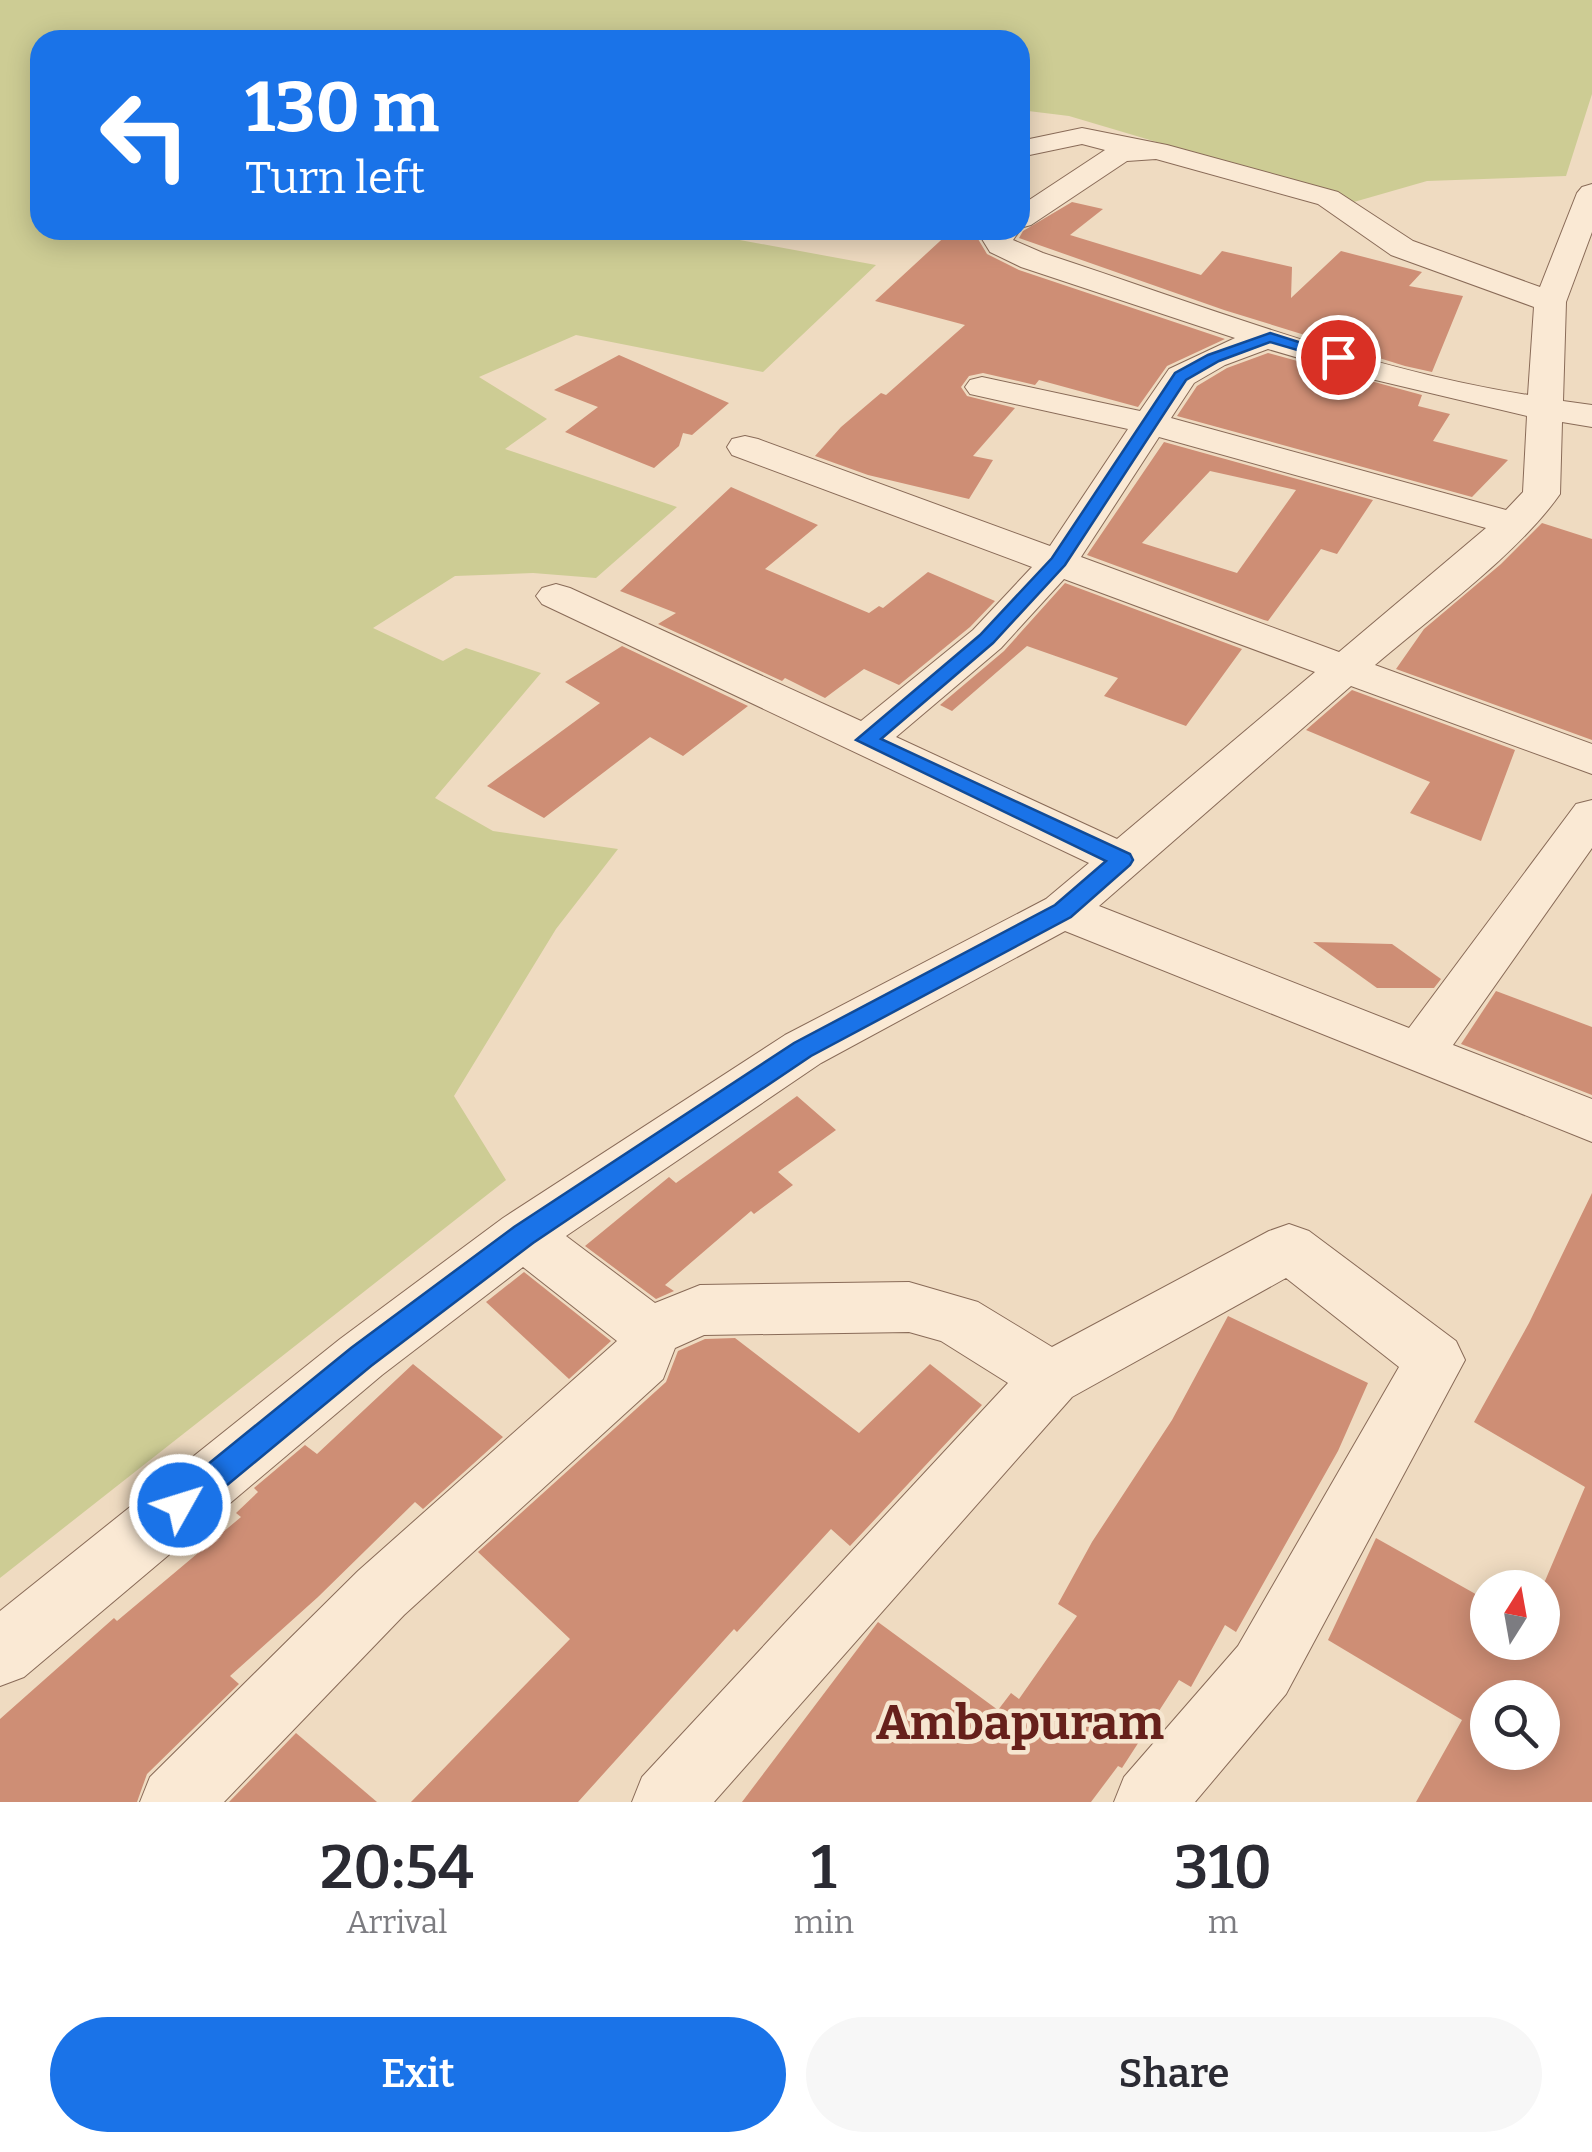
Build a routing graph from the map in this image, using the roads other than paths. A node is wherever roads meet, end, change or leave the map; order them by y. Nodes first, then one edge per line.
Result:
1 (1030, 148) edge
2 (1134, 149) junction
3 (1592, 193) edge
4 (1030, 212) edge
5 (998, 240) edge
6 (1550, 302) junction
7 (1270, 337) junction
8 (982, 387) dead end
9 (1570, 413) edge
10 (1151, 424) junction
11 (744, 447) dead end
12 (1514, 524) junction
13 (1059, 561) junction
14 (556, 596) dead end
15 (1343, 667) junction
16 (866, 740) junction
17 (1592, 760) edge
18 (1592, 815) edge
19 (1122, 860) junction
20 (1063, 911) junction
21 (1419, 1053) junction
22 (1592, 1121) edge
23 (523, 1235) junction
24 (649, 1332) junction
25 (1051, 1378) junction
26 (0, 1653) edge
27 (175, 1802) edge
28 (667, 1802) edge
29 (1150, 1802) edge

1 - 2 street
2 - 4 street
2 - 6 street
3 - 6 street
5 - 7 street
6 - 9 street
7 - 9 street
7 - 10 street
8 - 10 street
9 - 12 street
10 - 12 street
10 - 13 street
11 - 13 street
12 - 15 street
13 - 15 street
13 - 16 street
14 - 16 street
15 - 17 street
15 - 19 street
16 - 19 street
18 - 21 street
19 - 20 street
20 - 21 street
20 - 23 street
21 - 22 street
23 - 24 street
23 - 26 street
24 - 25 street
24 - 27 street
25 - 28 street
25 - 29 street

